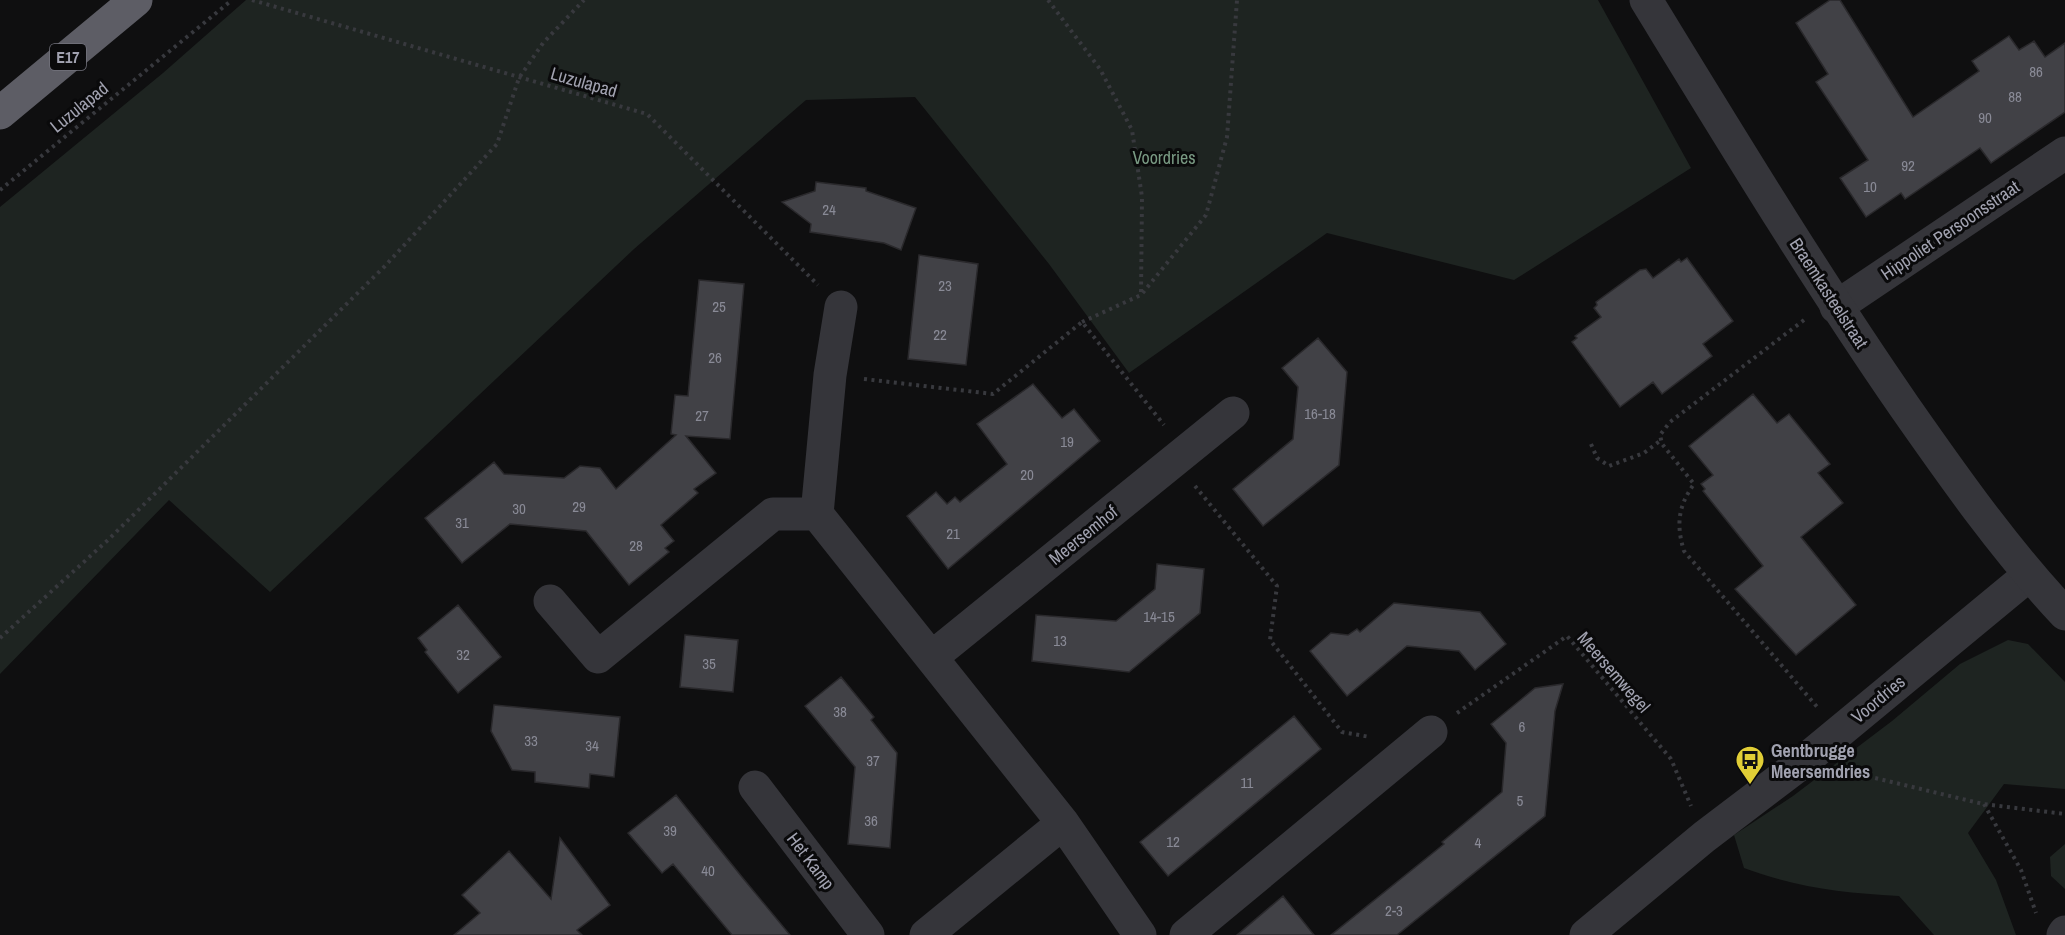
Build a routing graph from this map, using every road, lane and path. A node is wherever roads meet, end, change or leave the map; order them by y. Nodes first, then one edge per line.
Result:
1 (136, 0) edge
2 (232, 0) edge
3 (252, 0) edge
4 (584, 0) edge
5 (1048, 0) edge
6 (1237, 0) edge
7 (1646, 0) edge
8 (519, 78) junction
9 (0, 113) edge
10 (2065, 153) edge
11 (0, 190) edge
12 (1141, 295) junction
13 (1833, 303) junction
14 (841, 307) joint
15 (1082, 322) dead end
16 (1233, 413) dead end
17 (1661, 440) junction
18 (1591, 444) dead end
19 (817, 514) junction
20 (2029, 575) junction
21 (550, 601) dead end
22 (2065, 614) edge
23 (0, 638) edge
24 (932, 657) junction
25 (1431, 732) joint
26 (1838, 732) junction
27 (1804, 761) junction
28 (755, 788) dead end
29 (1983, 804) junction
30 (2065, 814) edge
31 (1063, 823) junction
32 (1704, 837) junction
33 (2056, 930) edge
34 (868, 935) edge
35 (926, 935) edge
36 (1140, 935) edge
37 (1186, 935) edge
38 (1586, 935) edge

1 - 9 highway, E17
2 - 11 path, Luzulapad
3 - 8 path, Luzulapad
4 - 8 path
5 - 12 path
6 - 12 path
7 - 13 street, Braemkasteelstraat
8 - 14 path, Luzulapad
8 - 23 path
10 - 13 street, Hippoliet Persoonsstraat
12 - 15 path
13 - 17 path
13 - 20 street, Braemkasteelstraat
14 - 19 street
16 - 24 street, Meersemhof
17 - 18 path
17 - 26 path
19 - 21 street
19 - 24 street
20 - 22 street, Braemkasteelstraat
20 - 26 street, Voordries
24 - 31 street
25 - 32 path, Meersemwegel
25 - 37 street
26 - 27 street, Voordries
27 - 29 path
27 - 32 street, Voordries
28 - 34 street, Het Kamp
29 - 30 path
29 - 33 path
31 - 35 street
31 - 36 street
32 - 38 street, Voordries

